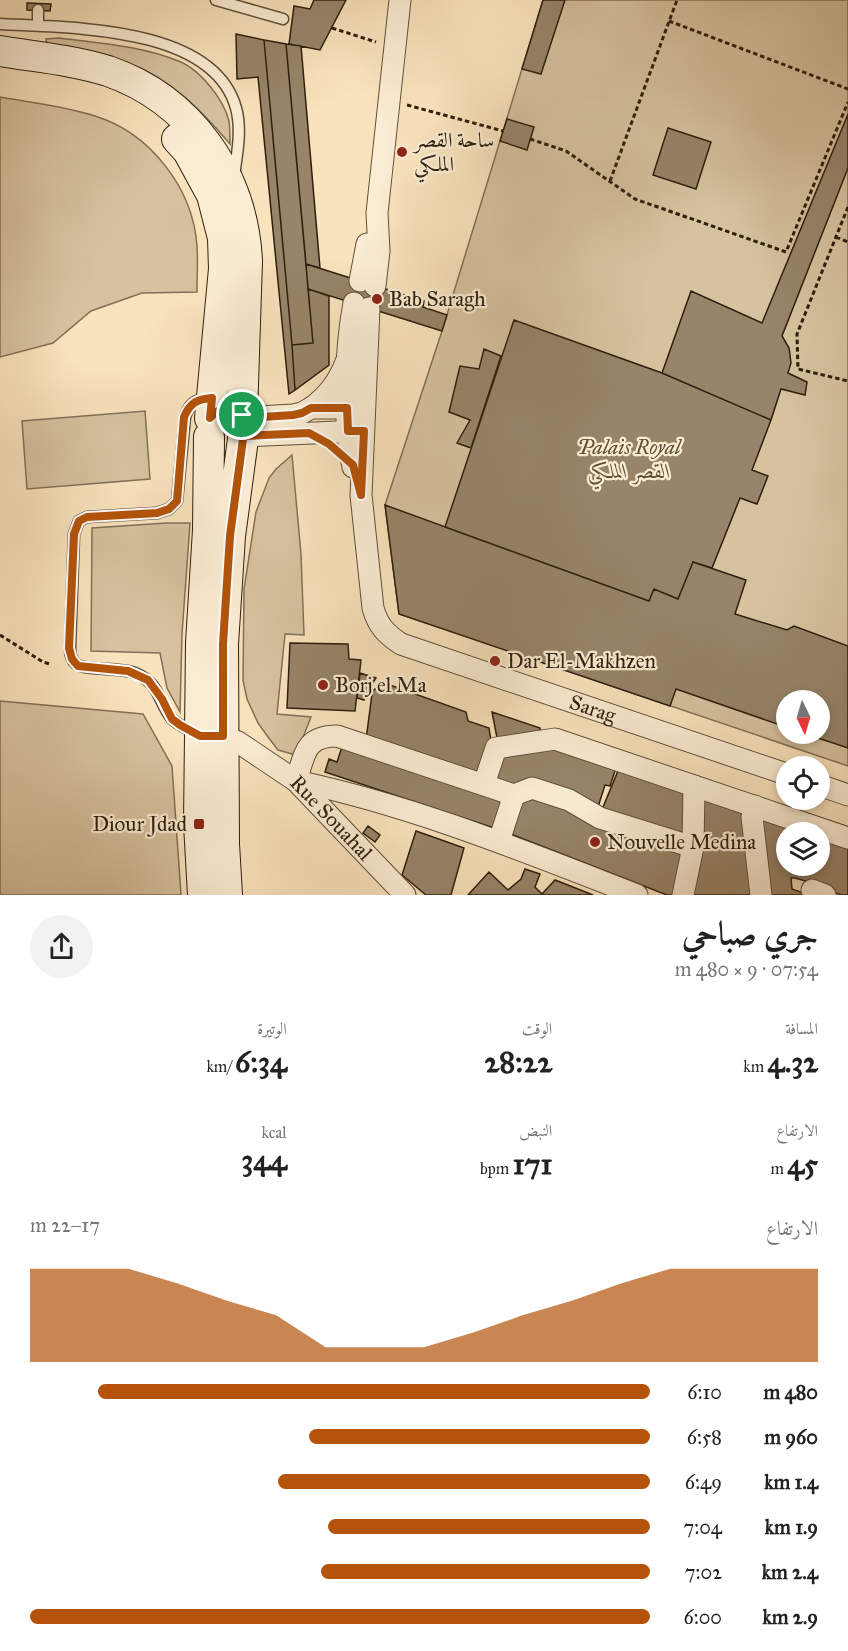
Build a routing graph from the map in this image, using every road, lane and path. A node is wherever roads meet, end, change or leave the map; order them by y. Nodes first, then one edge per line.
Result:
1 (216, 0) edge
2 (400, 0) edge
3 (677, 0) edge
4 (39, 5) edge
5 (283, 19) dead end
6 (669, 21) junction
7 (0, 24) edge
8 (38, 26) junction
9 (332, 28) dead end
10 (395, 47) junction
11 (0, 51) edge
12 (0, 70) edge
13 (848, 89) edge
14 (389, 100) junction
15 (848, 102) edge
16 (503, 131) dead end
17 (530, 139) dead end
18 (610, 182) junction
19 (232, 188) junction
20 (848, 207) edge
21 (836, 237) junction
22 (848, 242) edge
23 (367, 283) dead end
24 (348, 359) junction
25 (848, 381) edge
26 (311, 408) junction
27 (356, 408) junction
28 (210, 418) junction
29 (243, 427) junction
30 (356, 431) junction
31 (309, 433) junction
32 (353, 465) junction
33 (361, 495) junction
34 (0, 635) edge
35 (50, 664) dead end
36 (212, 736) junction
37 (776, 771) edge
38 (288, 776) junction
39 (483, 784) junction
40 (694, 786) junction
41 (830, 789) edge
42 (514, 795) junction
43 (848, 795) edge
44 (755, 806) junction
45 (848, 838) edge
46 (499, 841) junction
47 (693, 847) junction
48 (203, 895) edge
49 (227, 895) edge
50 (405, 895) edge
51 (637, 895) edge
52 (683, 895) edge
53 (761, 895) edge

1 - 5 lane
2 - 10 street
3 - 6 path
4 - 8 lane
6 - 13 path
6 - 18 path
7 - 8 lane
8 - 19 lane
9 - 10 path
10 - 14 street
11 - 19 main road
12 - 28 main road
14 - 16 path
14 - 23 street
15 - 18 path
17 - 18 path
19 - 29 main road
20 - 21 path
21 - 22 path
21 - 25 path
24 - 26 street
24 - 27 street
24 - 27 street
26 - 27 street
26 - 29 street
27 - 30 street
28 - 29 main road
28 - 36 main road
28 - 36 lane
29 - 31 street
29 - 36 main road
30 - 31 street
30 - 32 street
30 - 33 street
31 - 32 street
32 - 33 street
33 - 37 street, Sarag
34 - 35 path
36 - 38 street
36 - 48 main road
36 - 49 main road
38 - 39 street
38 - 46 street
38 - 50 street, Rue Souahal
39 - 40 street
39 - 42 street
40 - 44 street
40 - 47 street
41 - 43 street
42 - 46 street
42 - 47 street
44 - 45 street
44 - 53 street
46 - 51 street
47 - 52 street

